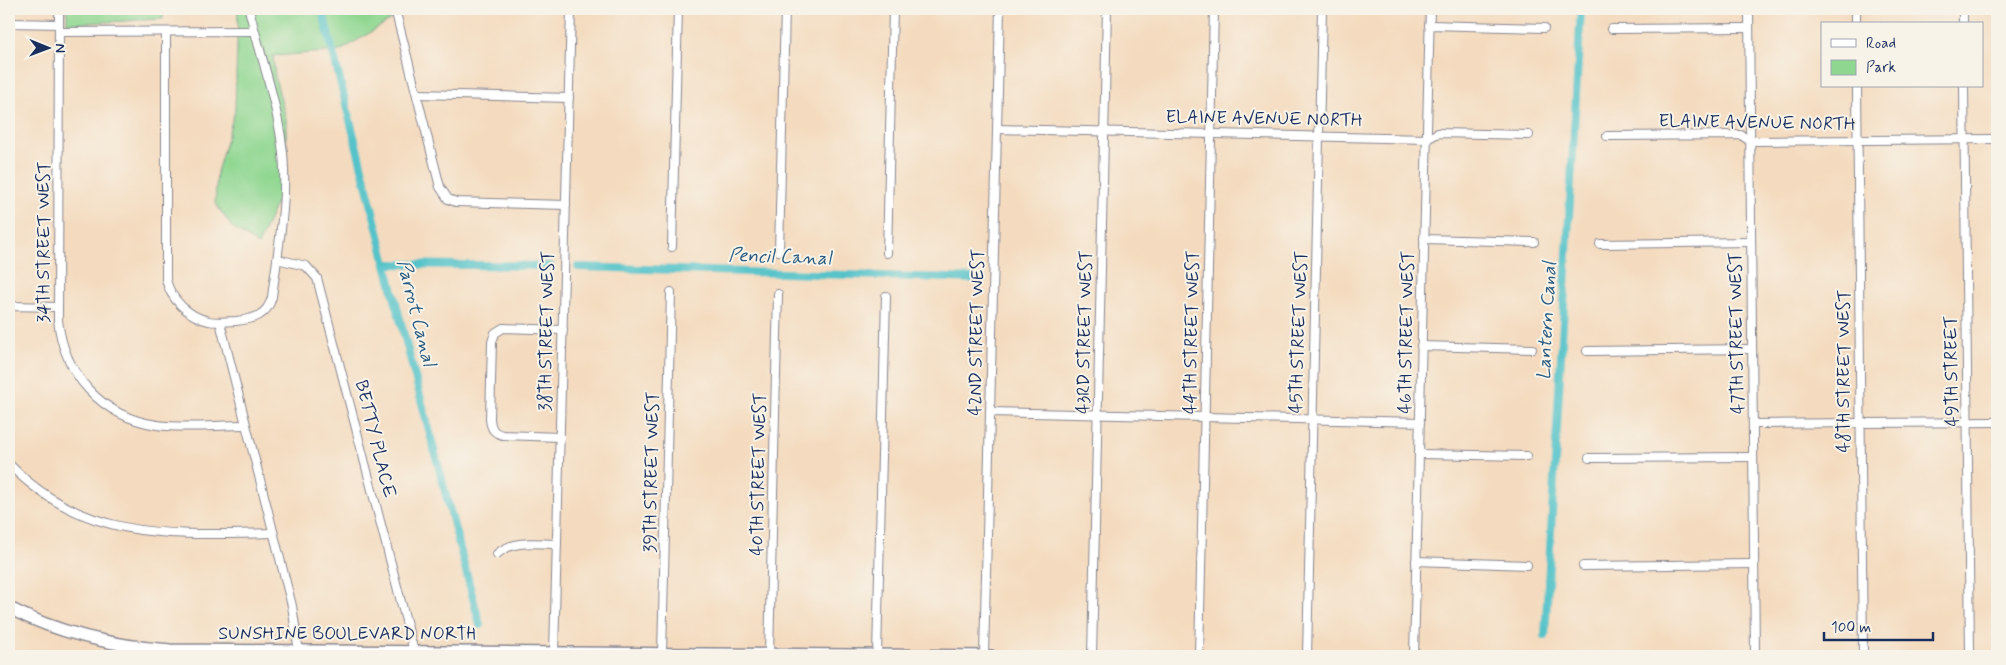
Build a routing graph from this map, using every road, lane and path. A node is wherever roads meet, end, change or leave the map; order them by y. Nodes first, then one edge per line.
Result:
1 (59, 9) edge
2 (249, 9) edge
3 (395, 9) edge
4 (570, 9) edge
5 (678, 9) edge
6 (785, 9) edge
7 (893, 9) edge
8 (1000, 9) edge
9 (1107, 9) edge
10 (1214, 9) edge
11 (1322, 9) edge
12 (1430, 9) edge
13 (1749, 9) edge
14 (1856, 9) edge
15 (1963, 9) edge
16 (1856, 22) edge
17 (1963, 22) edge
18 (9, 23) edge
19 (1429, 25) junction
20 (59, 28) junction
21 (1544, 28) dead end
22 (1749, 28) junction
23 (1612, 29) dead end
24 (254, 31) junction
25 (166, 32) junction
26 (1857, 88) edge
27 (1964, 88) edge
28 (417, 94) junction
29 (569, 98) junction
30 (997, 129) junction
31 (1104, 130) junction
32 (1212, 133) junction
33 (1530, 135) dead end
34 (1320, 136) junction
35 (1607, 136) dead end
36 (1427, 139) junction
37 (1965, 139) junction
38 (1997, 139) edge
39 (1857, 140) junction
40 (1750, 141) junction
41 (566, 205) junction
42 (1424, 239) junction
43 (1534, 242) dead end
44 (1751, 242) junction
45 (1600, 244) dead end
46 (672, 247) dead end
47 (779, 251) dead end
48 (887, 253) dead end
49 (277, 259) junction
50 (671, 292) dead end
51 (778, 294) dead end
52 (886, 296) dead end
53 (9, 306) edge
54 (58, 307) junction
55 (220, 322) junction
56 (563, 330) junction
57 (1421, 346) junction
58 (1532, 349) dead end
59 (1752, 349) junction
60 (1587, 351) dead end
61 (990, 412) junction
62 (1098, 414) junction
63 (1205, 416) junction
64 (1312, 419) junction
65 (1420, 422) junction
66 (1967, 422) junction
67 (1997, 422) edge
68 (1860, 423) junction
69 (1753, 424) junction
70 (245, 425) junction
71 (560, 437) junction
72 (1419, 454) junction
73 (1527, 456) dead end
74 (1753, 457) junction
75 (1589, 458) dead end
76 (9, 464) edge
77 (273, 533) junction
78 (557, 544) junction
79 (497, 554) dead end
80 (1416, 561) junction
81 (1527, 564) dead end
82 (1754, 564) junction
83 (1583, 566) dead end
84 (9, 608) edge
85 (300, 652) junction
86 (414, 652) junction
87 (554, 653) junction
88 (662, 654) junction
89 (770, 654) junction
90 (877, 655) edge
91 (984, 656) edge
92 (991, 656) edge
93 (1092, 656) edge
94 (1199, 656) edge
95 (1307, 656) edge
96 (1414, 656) edge
97 (1755, 656) edge
98 (1863, 656) edge
99 (1970, 656) edge

1 - 20 street, 34TH STREET WEST
2 - 24 street
3 - 28 street
4 - 29 street, 38TH STREET WEST
5 - 46 street
6 - 47 street
7 - 48 street
8 - 30 street, 42ND STREET WEST
9 - 31 street, 43RD STREET WEST
10 - 32 street, 44TH STREET WEST
11 - 34 street, 45TH STREET WEST
12 - 19 street, 46TH STREET WEST
13 - 22 street, 47TH STREET WEST
14 - 16 street
15 - 17 street
18 - 20 street
19 - 21 street
19 - 36 street, 46TH STREET WEST
20 - 25 street
20 - 54 street, 34TH STREET WEST
22 - 23 street
22 - 40 street, 47TH STREET WEST
24 - 25 street
24 - 49 street
25 - 55 street
26 - 39 street, 48TH STREET WEST
27 - 37 street, 49TH STREET
28 - 29 street
28 - 41 street
29 - 41 street, 38TH STREET WEST
30 - 31 street, ELAINE AVENUE NORTH
30 - 61 street, 42ND STREET WEST
31 - 32 street, ELAINE AVENUE NORTH
31 - 62 street, 43RD STREET WEST
32 - 34 street, ELAINE AVENUE NORTH
32 - 63 street, 44TH STREET WEST
33 - 36 street, ELAINE AVENUE NORTH
34 - 36 street, ELAINE AVENUE NORTH
34 - 64 street, 45TH STREET WEST
35 - 40 street, ELAINE AVENUE NORTH
36 - 42 street, 46TH STREET WEST
37 - 38 street, ELAINE AVENUE NORTH
37 - 39 street, ELAINE AVENUE NORTH
37 - 66 street, 49TH STREET
39 - 40 street, ELAINE AVENUE NORTH
39 - 68 street, 48TH STREET WEST
40 - 44 street, 47TH STREET WEST
41 - 56 street, 38TH STREET WEST
42 - 43 street
42 - 57 street, 46TH STREET WEST
44 - 45 street
44 - 59 street, 47TH STREET WEST
49 - 55 street
49 - 86 street, BETTY PLACE
50 - 88 street, 39TH STREET WEST
51 - 89 street, 40TH STREET WEST
52 - 90 street
53 - 54 street
54 - 70 street, 34TH STREET WEST
55 - 70 street
56 - 71 street, 38TH STREET WEST
56 - 71 street
57 - 58 street
57 - 65 street, 46TH STREET WEST
59 - 60 street
59 - 69 street, 47TH STREET WEST
61 - 62 street
61 - 91 street, 42ND STREET WEST
62 - 63 street
62 - 93 street, 43RD STREET WEST
63 - 64 street
63 - 94 street, 44TH STREET WEST
64 - 65 street
64 - 95 street, 45TH STREET WEST
65 - 72 street, 46TH STREET WEST
66 - 67 street
66 - 68 street
66 - 99 street, 49TH STREET
68 - 69 street
68 - 98 street, 48TH STREET WEST
69 - 74 street, 47TH STREET WEST
70 - 77 street
71 - 78 street, 38TH STREET WEST
72 - 73 street
72 - 80 street, 46TH STREET WEST
74 - 75 street
74 - 82 street, 47TH STREET WEST
76 - 77 street
77 - 85 street
78 - 79 street
78 - 87 street, 38TH STREET WEST
80 - 81 street
80 - 96 street, 46TH STREET WEST
82 - 83 street
82 - 97 street, 47TH STREET WEST
84 - 85 street, SUNSHINE BOULEVARD NORTH
85 - 86 street, SUNSHINE BOULEVARD NORTH
86 - 87 street, SUNSHINE BOULEVARD NORTH
87 - 88 street, SUNSHINE BOULEVARD NORTH
88 - 89 street, SUNSHINE BOULEVARD NORTH
89 - 90 street, SUNSHINE BOULEVARD NORTH
90 - 91 street, SUNSHINE BOULEVARD NORTH
91 - 92 street, SUNSHINE BOULEVARD NORTH

